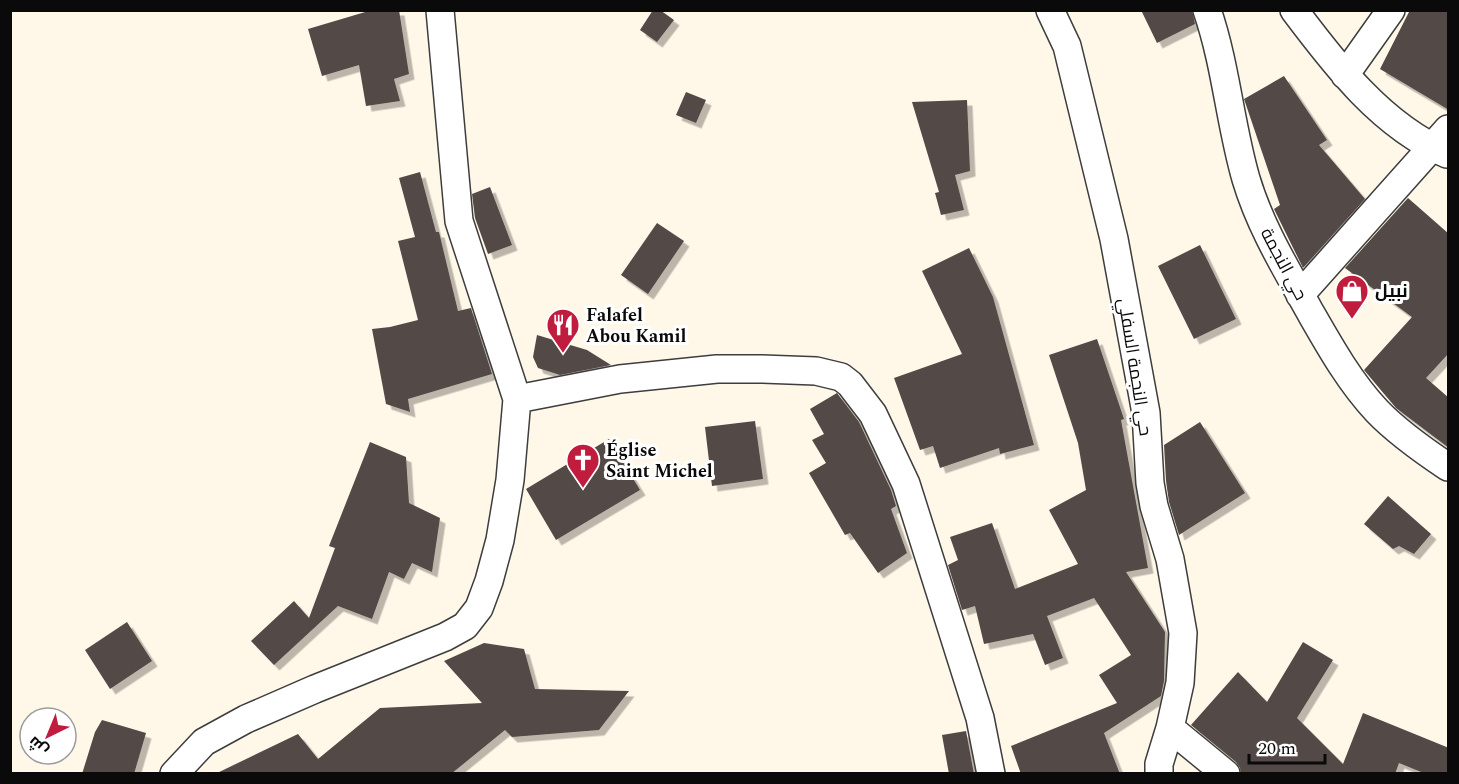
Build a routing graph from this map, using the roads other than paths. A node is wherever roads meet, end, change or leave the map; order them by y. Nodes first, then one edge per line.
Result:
1 (440, 10) edge
2 (1050, 10) edge
3 (1207, 10) edge
4 (1294, 10) edge
5 (1391, 10) edge
6 (1345, 75) junction
7 (1442, 144) edge
8 (1300, 294) junction
9 (517, 399) junction
10 (1449, 467) edge
11 (1170, 728) junction
12 (174, 774) edge
13 (991, 774) edge
14 (1159, 774) edge
15 (1226, 774) edge

1 - 9 street
2 - 11 street, حي النجمة السفلي
3 - 8 street, حي النجمة
4 - 6 street
5 - 6 street
6 - 7 street
7 - 8 street
8 - 10 street, حي النجمة
9 - 12 street
9 - 13 street
11 - 14 street, حي النجمة السفلي
11 - 15 street

